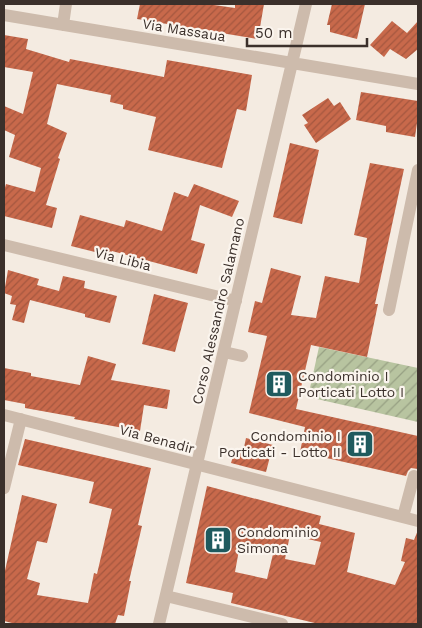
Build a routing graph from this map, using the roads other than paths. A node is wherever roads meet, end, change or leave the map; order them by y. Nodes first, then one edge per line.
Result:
1 (66, 4) edge
2 (306, 4) edge
3 (4, 15) edge
4 (63, 25) junction
5 (292, 63) junction
6 (418, 84) edge
7 (418, 170) edge
8 (4, 245) edge
9 (236, 301) junction
10 (389, 310) dead end
11 (224, 352) junction
12 (242, 356) dead end
13 (4, 415) edge
14 (21, 419) junction
15 (197, 464) junction
16 (414, 476) dead end
17 (4, 488) edge
18 (414, 491) edge
19 (403, 517) junction
20 (418, 521) edge
21 (166, 596) junction
22 (159, 624) edge
23 (282, 624) edge

1 - 4 street
2 - 5 street, Corso Alessandro Salamano
3 - 4 street, Via Massaua
4 - 5 street, Via Massaua
5 - 6 street, Via Massaua
5 - 9 street, Corso Alessandro Salamano
7 - 10 street
8 - 9 street, Via Libia
9 - 11 street, Corso Alessandro Salamano
11 - 12 street
11 - 15 street, Corso Alessandro Salamano
13 - 14 street, Via Benadir
14 - 15 street, Via Benadir
14 - 17 street
15 - 19 street, Via Benadir
15 - 21 street, Corso Alessandro Salamano
16 - 18 street
18 - 19 street
19 - 20 street, Via Benadir
21 - 22 street, Corso Alessandro Salamano
21 - 23 street

